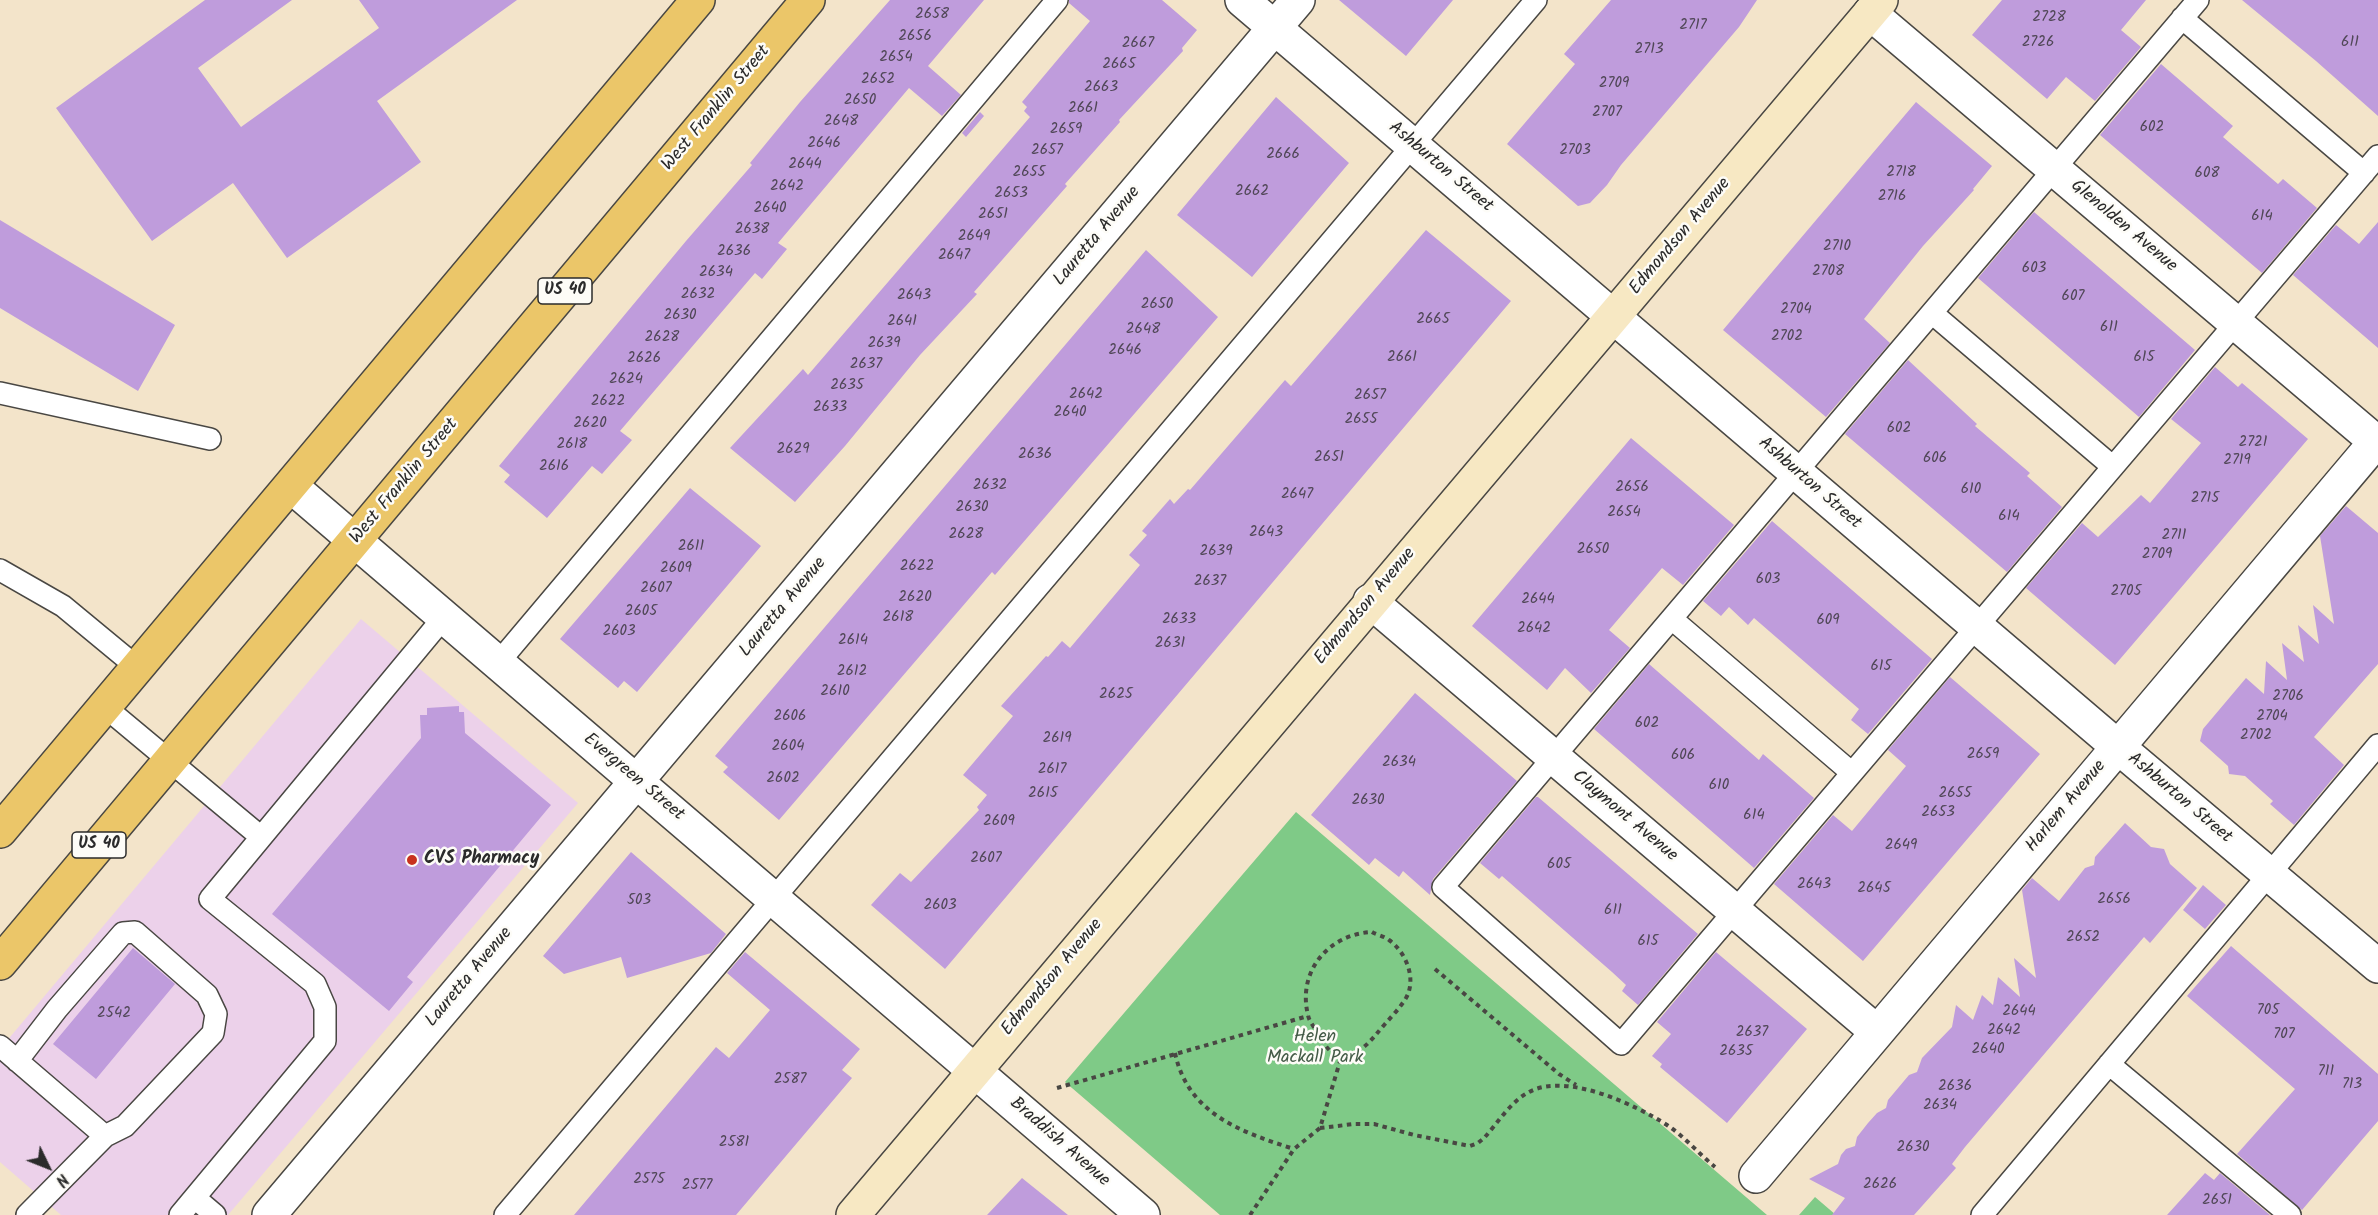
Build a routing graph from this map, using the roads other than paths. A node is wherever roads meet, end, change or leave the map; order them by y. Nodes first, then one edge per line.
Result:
1 (698, 0) edge
2 (808, 0) edge
3 (1058, 0) edge
4 (1242, 0) edge
5 (1298, 0) edge
6 (1536, 0) edge
7 (2198, 0) edge
8 (1876, 7) edge
9 (2182, 18) junction
10 (1275, 28) junction
11 (1413, 145) junction
12 (2378, 156) edge
13 (2054, 169) junction
14 (2364, 173) junction
15 (1932, 313) junction
16 (1614, 316) junction
17 (2236, 323) junction
18 (0, 393) edge
19 (210, 439) dead end
20 (2377, 440) edge
21 (2113, 467) junction
22 (1796, 473) junction
23 (291, 486) junction
24 (356, 541) junction
25 (0, 570) edge
26 (1370, 601) junction
27 (444, 617) junction
28 (1672, 619) junction
29 (1977, 627) junction
30 (498, 663) junction
31 (138, 668) junction
32 (105, 707) junction
33 (2378, 745) edge
34 (2118, 747) junction
35 (1554, 758) junction
36 (170, 762) junction
37 (1852, 773) junction
38 (637, 782) junction
39 (0, 831) edge
40 (261, 837) junction
41 (2268, 874) junction
42 (774, 898) junction
43 (1735, 911) junction
44 (0, 963) edge
45 (2378, 966) edge
46 (1877, 1032) junction
47 (0, 1046) edge
48 (17, 1061) junction
49 (2109, 1064) junction
50 (975, 1071) junction
51 (105, 1136) junction
52 (1756, 1176) dead end
53 (195, 1198) junction
54 (27, 1215) edge
55 (180, 1215) edge
56 (215, 1215) edge
57 (269, 1215) edge
58 (505, 1215) edge
59 (853, 1215) edge
60 (1143, 1215) edge
61 (1982, 1215) edge
62 (2290, 1215) edge

1 - 23 main road
2 - 24 main road, West Franklin Street / US 40
3 - 30 lane
4 - 10 street, Ashburton Street
5 - 10 street, Lauretta Avenue
6 - 11 lane
7 - 9 lane
8 - 13 street, Glenolden Avenue
8 - 16 main road, Edmondson Avenue
9 - 13 lane
9 - 14 lane
10 - 11 street, Ashburton Street
10 - 38 street, Lauretta Avenue
11 - 16 street, Ashburton Street
11 - 42 lane
12 - 14 lane
13 - 15 lane
13 - 17 street, Glenolden Avenue
14 - 17 lane
15 - 21 lane
15 - 22 lane
16 - 22 street, Ashburton Street
16 - 26 main road, Edmondson Avenue
17 - 20 street, Glenolden Avenue
17 - 21 lane
18 - 19 lane
20 - 34 street, Harlem Avenue
21 - 29 lane
22 - 28 lane
22 - 29 street, Ashburton Street
23 - 24 street, Evergreen Street
23 - 31 main road
24 - 27 street, Evergreen Street
24 - 36 main road, West Franklin Street / US 40
25 - 31 lane
26 - 35 street, Claymont Avenue
26 - 50 main road, Edmondson Avenue
27 - 30 street, Evergreen Street
27 - 40 lane
28 - 35 lane
28 - 37 lane
29 - 34 street, Ashburton Street
29 - 37 lane
30 - 38 street, Evergreen Street
31 - 32 main road
32 - 36 lane
32 - 39 main road
33 - 41 lane
34 - 41 street, Ashburton Street
34 - 46 street, Harlem Avenue
35 - 43 street, Claymont Avenue
35 - 43 lane
36 - 40 lane
36 - 44 main road, West Franklin Street / US 40
37 - 43 lane
38 - 42 street, Evergreen Street
38 - 57 street, Lauretta Avenue
40 - 53 lane
41 - 45 street, Ashburton Street
41 - 49 lane
42 - 50 street, Evergreen Street
42 - 58 lane
43 - 46 street, Claymont Avenue
46 - 52 street, Harlem Avenue
47 - 48 lane
48 - 51 lane
48 - 51 lane
49 - 61 lane
49 - 62 lane
50 - 59 main road, Edmondson Avenue
50 - 60 street, Braddish Avenue
51 - 54 lane
53 - 55 lane
53 - 56 lane

